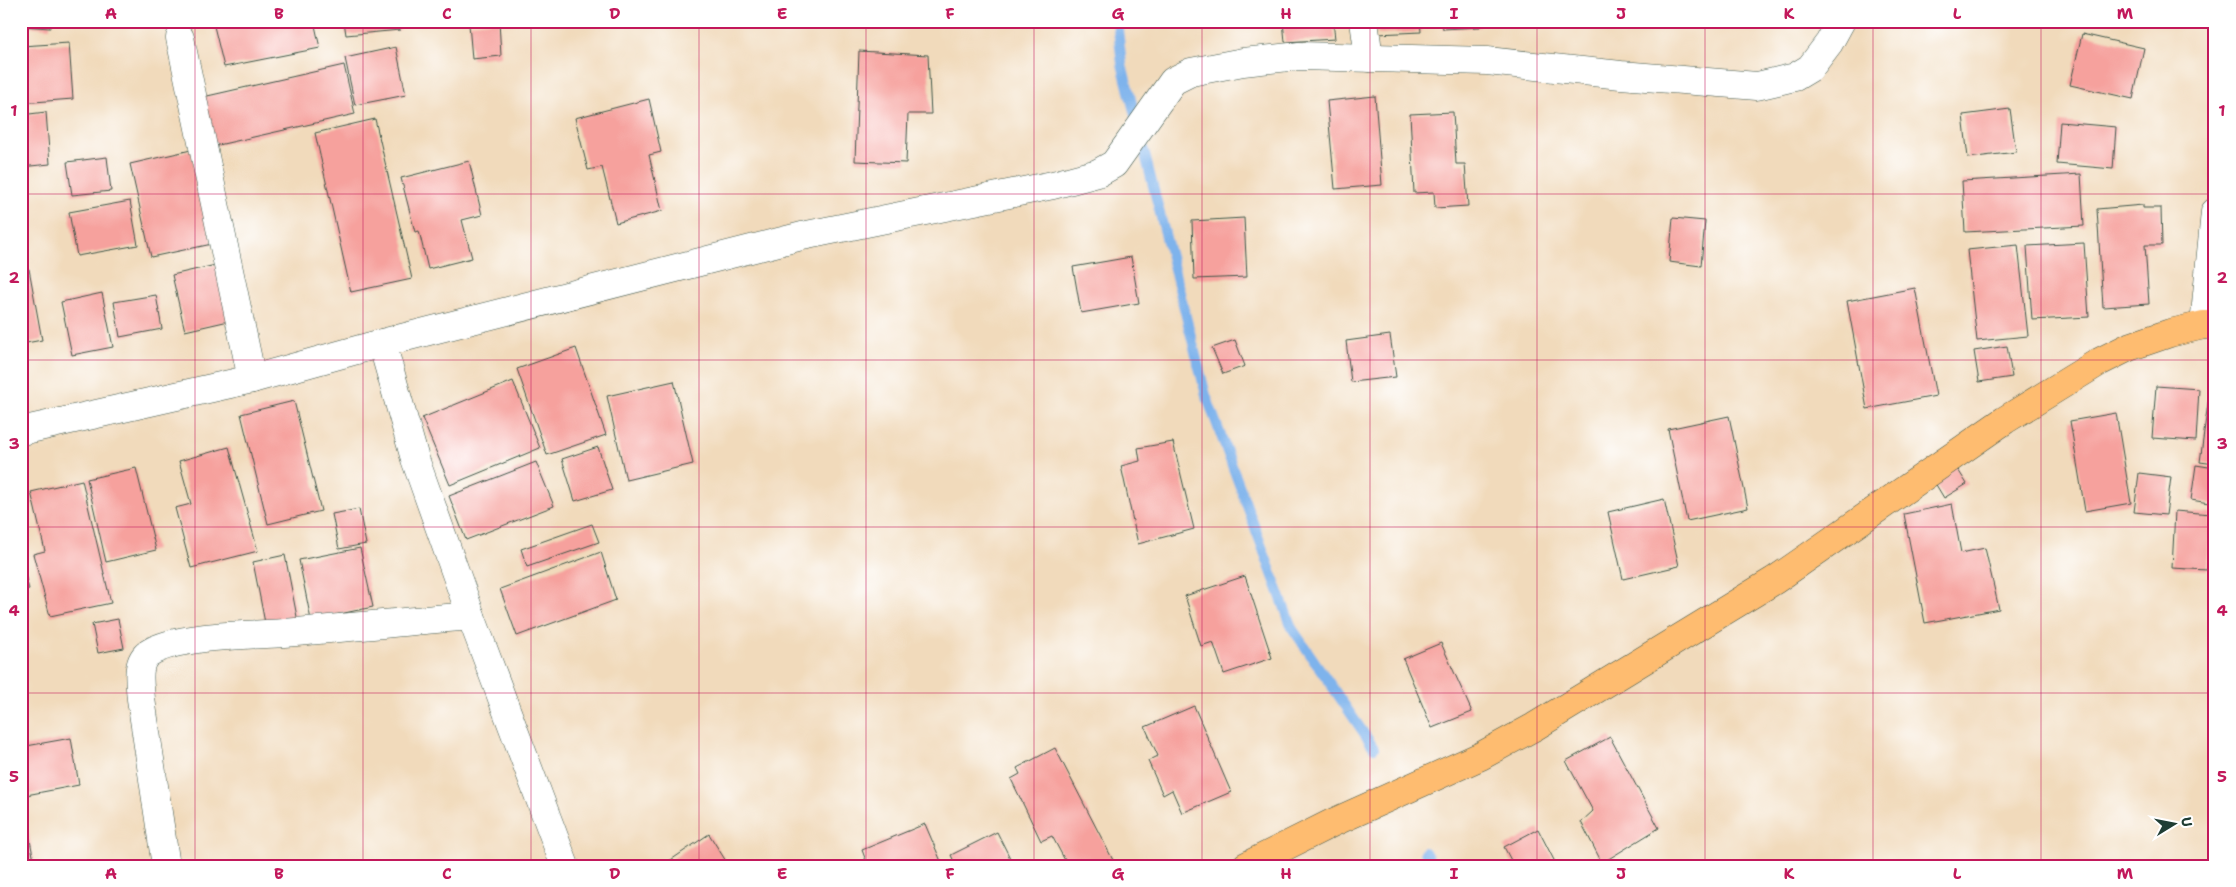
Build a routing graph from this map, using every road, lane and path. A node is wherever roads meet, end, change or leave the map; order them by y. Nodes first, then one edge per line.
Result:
1 (1364, 21) edge
2 (1842, 21) edge
3 (180, 38) dead end
4 (1369, 58) junction
5 (2215, 212) edge
6 (2209, 325) edge
7 (382, 343) junction
8 (252, 379) junction
9 (21, 432) edge
10 (471, 616) junction
11 (166, 866) edge
12 (565, 866) edge
13 (1246, 866) edge

1 - 4 street
2 - 4 street
3 - 8 street
4 - 7 street
5 - 6 street
6 - 13 highway
7 - 8 street
7 - 10 street
8 - 9 street
10 - 11 street
10 - 12 street

